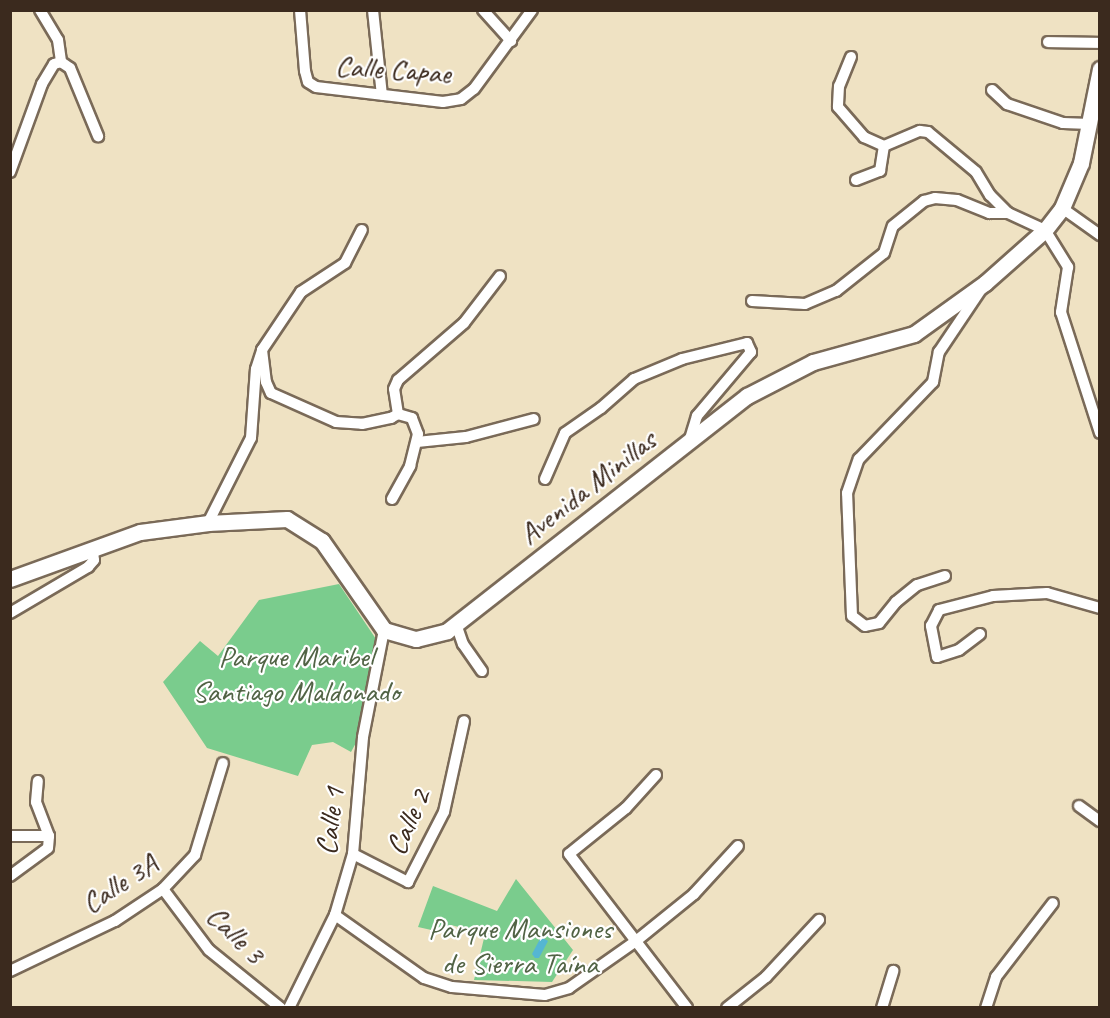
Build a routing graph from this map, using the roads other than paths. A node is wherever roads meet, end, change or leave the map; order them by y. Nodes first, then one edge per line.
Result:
1 (40, 10) edge
2 (300, 10) edge
3 (373, 10) edge
4 (483, 10) edge
5 (532, 10) edge
6 (511, 41) junction
7 (1048, 42) dead end
8 (1100, 43) edge
9 (851, 57) dead end
10 (61, 62) junction
11 (1100, 69) edge
12 (992, 90) dead end
13 (382, 95) junction
14 (1090, 124) junction
15 (98, 136) dead end
16 (884, 146) junction
17 (10, 172) edge
18 (856, 180) dead end
19 (1062, 208) junction
20 (1008, 213) junction
21 (362, 230) dead end
22 (1046, 230) junction
23 (1100, 235) edge
24 (500, 276) dead end
25 (985, 283) junction
26 (752, 301) dead end
27 (262, 350) junction
28 (398, 414) junction
29 (534, 419) dead end
30 (1100, 433) edge
31 (417, 442) junction
32 (688, 442) junction
33 (545, 479) dead end
34 (392, 499) dead end
35 (208, 523) junction
36 (93, 552) junction
37 (945, 576) dead end
38 (11, 578) edge
39 (1100, 608) edge
40 (10, 613) edge
41 (456, 624) junction
42 (384, 630) junction
43 (980, 634) dead end
44 (482, 671) dead end
45 (464, 721) dead end
46 (223, 763) dead end
47 (656, 775) dead end
48 (38, 781) dead end
49 (1079, 807) dead end
50 (1100, 821) edge
51 (10, 836) edge
52 (49, 836) junction
53 (738, 846) dead end
54 (353, 854) junction
55 (10, 876) edge
56 (163, 889) junction
57 (1053, 903) dead end
58 (335, 915) junction
59 (819, 920) dead end
60 (636, 941) junction
61 (10, 971) edge
62 (893, 971) dead end
63 (281, 1008) edge
64 (288, 1008) edge
65 (687, 1008) edge
66 (727, 1008) edge
67 (882, 1008) edge
68 (986, 1008) edge

1 - 10 street
2 - 13 street, Calle Capae
3 - 13 street
4 - 6 street
5 - 6 street, Calle Capae
6 - 13 street, Calle Capae
7 - 8 street
9 - 16 street
10 - 15 street
10 - 17 street
11 - 14 street, Avenida Minillas
12 - 14 street
14 - 19 street, Avenida Minillas
16 - 18 street
16 - 20 street
19 - 22 street, Avenida Minillas
19 - 23 street
20 - 22 street
20 - 26 street
21 - 27 street
22 - 25 street, Avenida Minillas
22 - 30 street
24 - 28 street
25 - 32 street, Avenida Minillas
25 - 37 street
27 - 28 street
27 - 35 street
28 - 31 street
29 - 31 street
31 - 34 street
32 - 33 street
32 - 41 street, Avenida Minillas
35 - 36 street
35 - 42 street
36 - 38 street
36 - 40 street
39 - 43 street
41 - 42 street, Avenida Minillas
41 - 44 street
42 - 54 street, Calle 1
45 - 54 street, Calle 2
46 - 56 street, Calle 3A
47 - 60 street
48 - 52 street
49 - 50 street
51 - 52 street
52 - 55 street
53 - 60 street
54 - 58 street, Calle 1
56 - 61 street, Calle 3A
56 - 63 street, Calle 3
57 - 68 street
58 - 60 street
58 - 64 street, Calle 1
59 - 66 street
60 - 65 street
62 - 67 street

